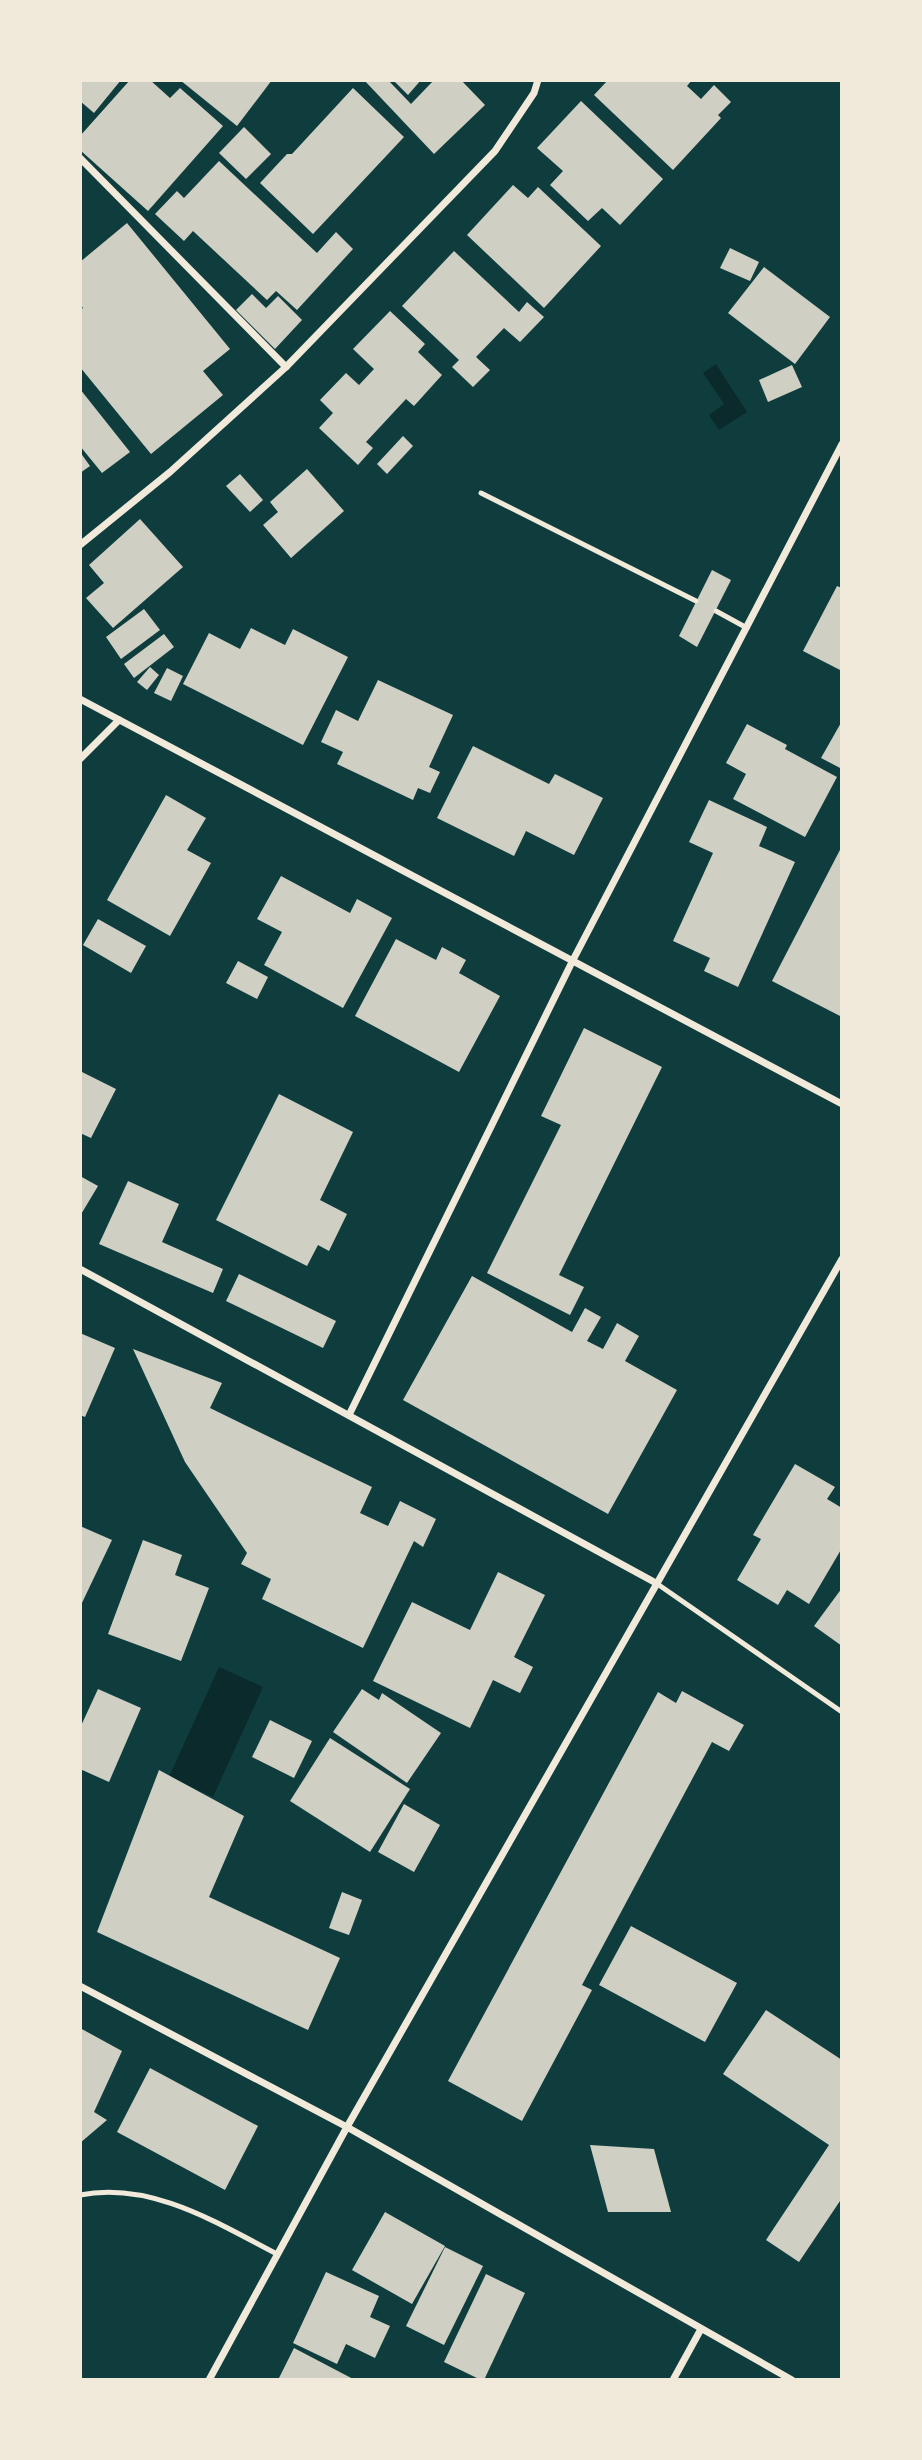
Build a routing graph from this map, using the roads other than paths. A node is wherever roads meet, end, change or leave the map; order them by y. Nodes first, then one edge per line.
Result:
1 (538, 80) edge
2 (80, 158) edge
3 (286, 367) junction
4 (842, 444) edge
5 (481, 493) dead end
6 (80, 545) edge
7 (696, 601) dead end
8 (716, 611) dead end
9 (747, 628) junction
10 (80, 699) edge
11 (119, 720) junction
12 (80, 759) edge
13 (573, 960) junction
14 (842, 1104) edge
15 (842, 1259) edge
16 (80, 1269) edge
17 (349, 1415) junction
18 (656, 1583) junction
19 (842, 1712) edge
20 (80, 1986) edge
21 (347, 2127) junction
22 (80, 2195) edge
23 (277, 2254) junction
24 (701, 2329) junction
25 (209, 2379) edge
26 (673, 2379) edge
27 (792, 2379) edge

1 - 3 street
2 - 3 street
3 - 6 street
4 - 9 street
5 - 7 lane
8 - 9 lane
9 - 13 street
10 - 11 street
11 - 12 street
11 - 13 street
13 - 14 street
13 - 17 street
15 - 18 street
16 - 17 street
17 - 18 street
18 - 19 lane
18 - 21 street
20 - 21 street
21 - 23 street
21 - 24 street
22 - 23 lane
23 - 25 street
24 - 26 street
24 - 27 street

